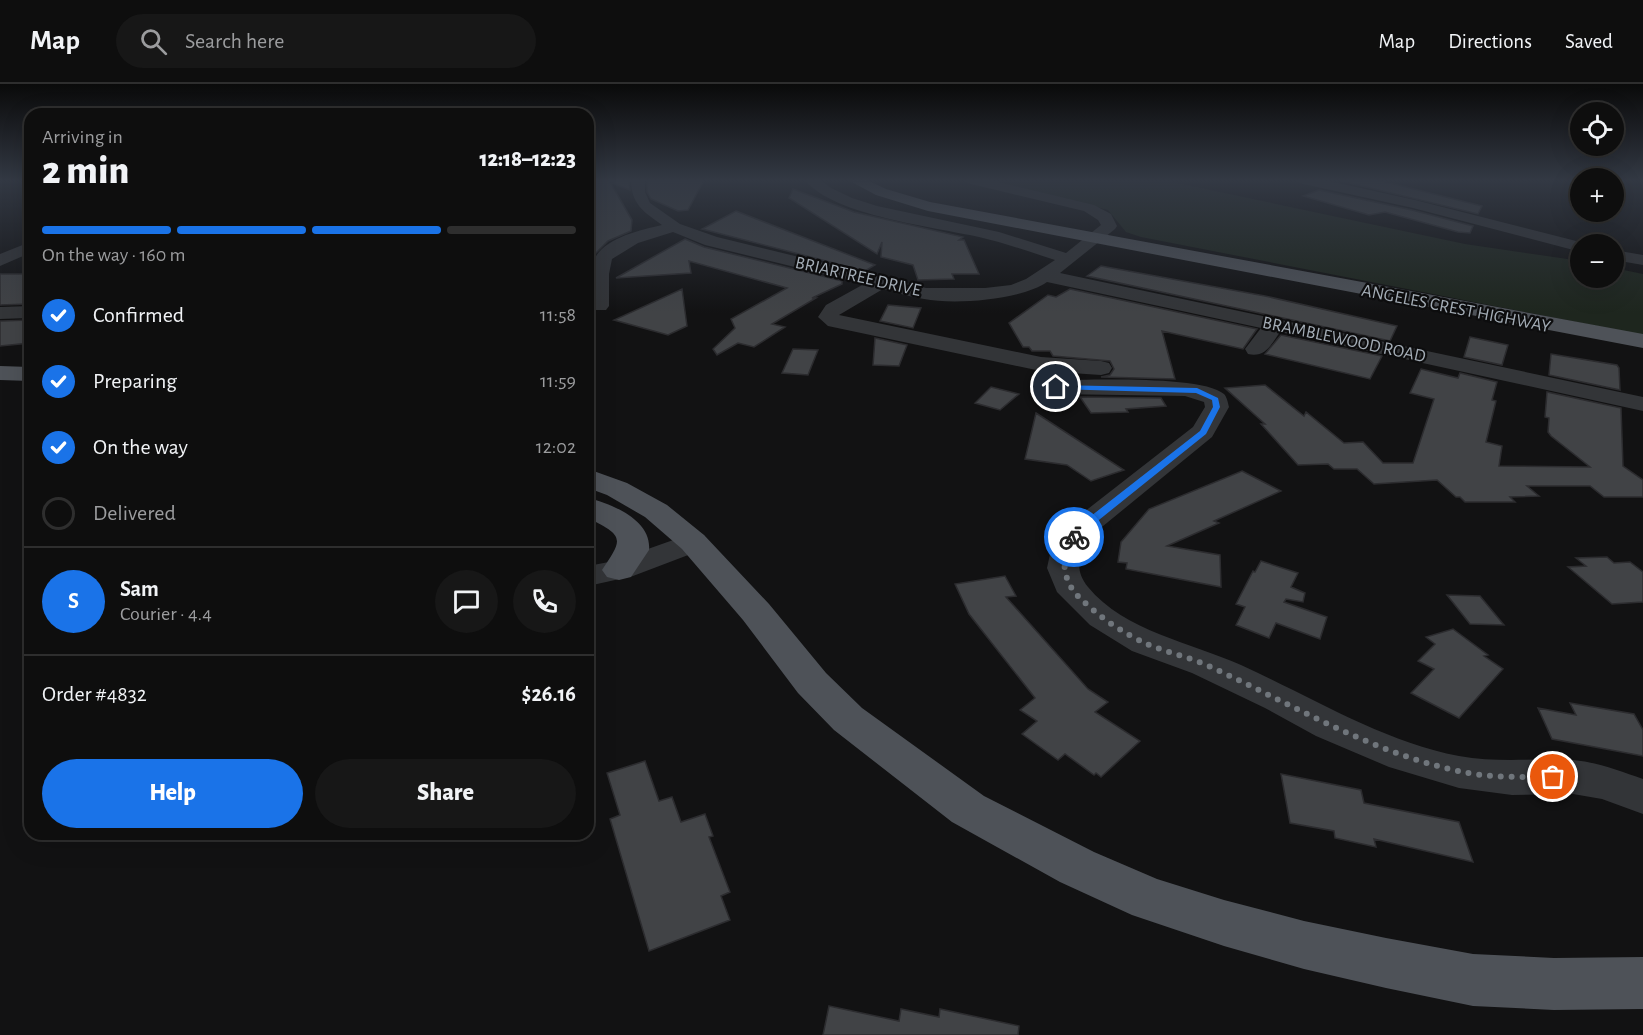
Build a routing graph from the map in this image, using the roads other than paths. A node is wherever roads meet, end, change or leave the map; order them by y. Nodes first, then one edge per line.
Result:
1 (670, 224) edge
2 (941, 224) edge
3 (1023, 224) edge
4 (1108, 224) edge
5 (1494, 224) edge
6 (674, 227) junction
7 (1094, 238) junction
8 (1570, 244) edge
9 (24, 250) edge
10 (1624, 257) edge
11 (1069, 259) junction
12 (1643, 260) edge
13 (0, 261) edge
14 (1270, 271) junction
15 (1046, 276) junction
16 (878, 284) junction
17 (599, 306) dead end
18 (24, 312) edge
19 (0, 313) edge
20 (1275, 325) junction
21 (1643, 341) edge
22 (1643, 346) edge
23 (1257, 349) dead end
24 (1108, 368) dead end
25 (0, 373) edge
26 (24, 374) edge
27 (1056, 387) dead end
28 (1643, 404) edge
29 (594, 480) edge
30 (594, 510) edge
31 (693, 542) junction
32 (619, 570) junction
33 (594, 575) edge
34 (1643, 797) edge
35 (1643, 983) edge

1 - 6 street, BRIARTREE DRIVE
2 - 11 street
3 - 7 main road, ANGELES CREST HIGHWAY
4 - 7 street
5 - 8 street
6 - 16 street, BRIARTREE DRIVE
6 - 17 street
7 - 11 street, BRIARTREE DRIVE
7 - 14 main road, ANGELES CREST HIGHWAY
9 - 13 street
10 - 12 street
11 - 15 street, BRIARTREE DRIVE
14 - 21 main road, ANGELES CREST HIGHWAY
14 - 22 main road, ANGELES CREST HIGHWAY
15 - 16 street, BRIARTREE DRIVE
15 - 20 street, BRAMBLEWOOD ROAD
16 - 24 street
18 - 19 street
20 - 23 street
20 - 28 street, BRAMBLEWOOD ROAD
25 - 26 main road
27 - 34 street
29 - 31 main road
30 - 32 main road
31 - 32 street
31 - 35 main road
32 - 33 street

